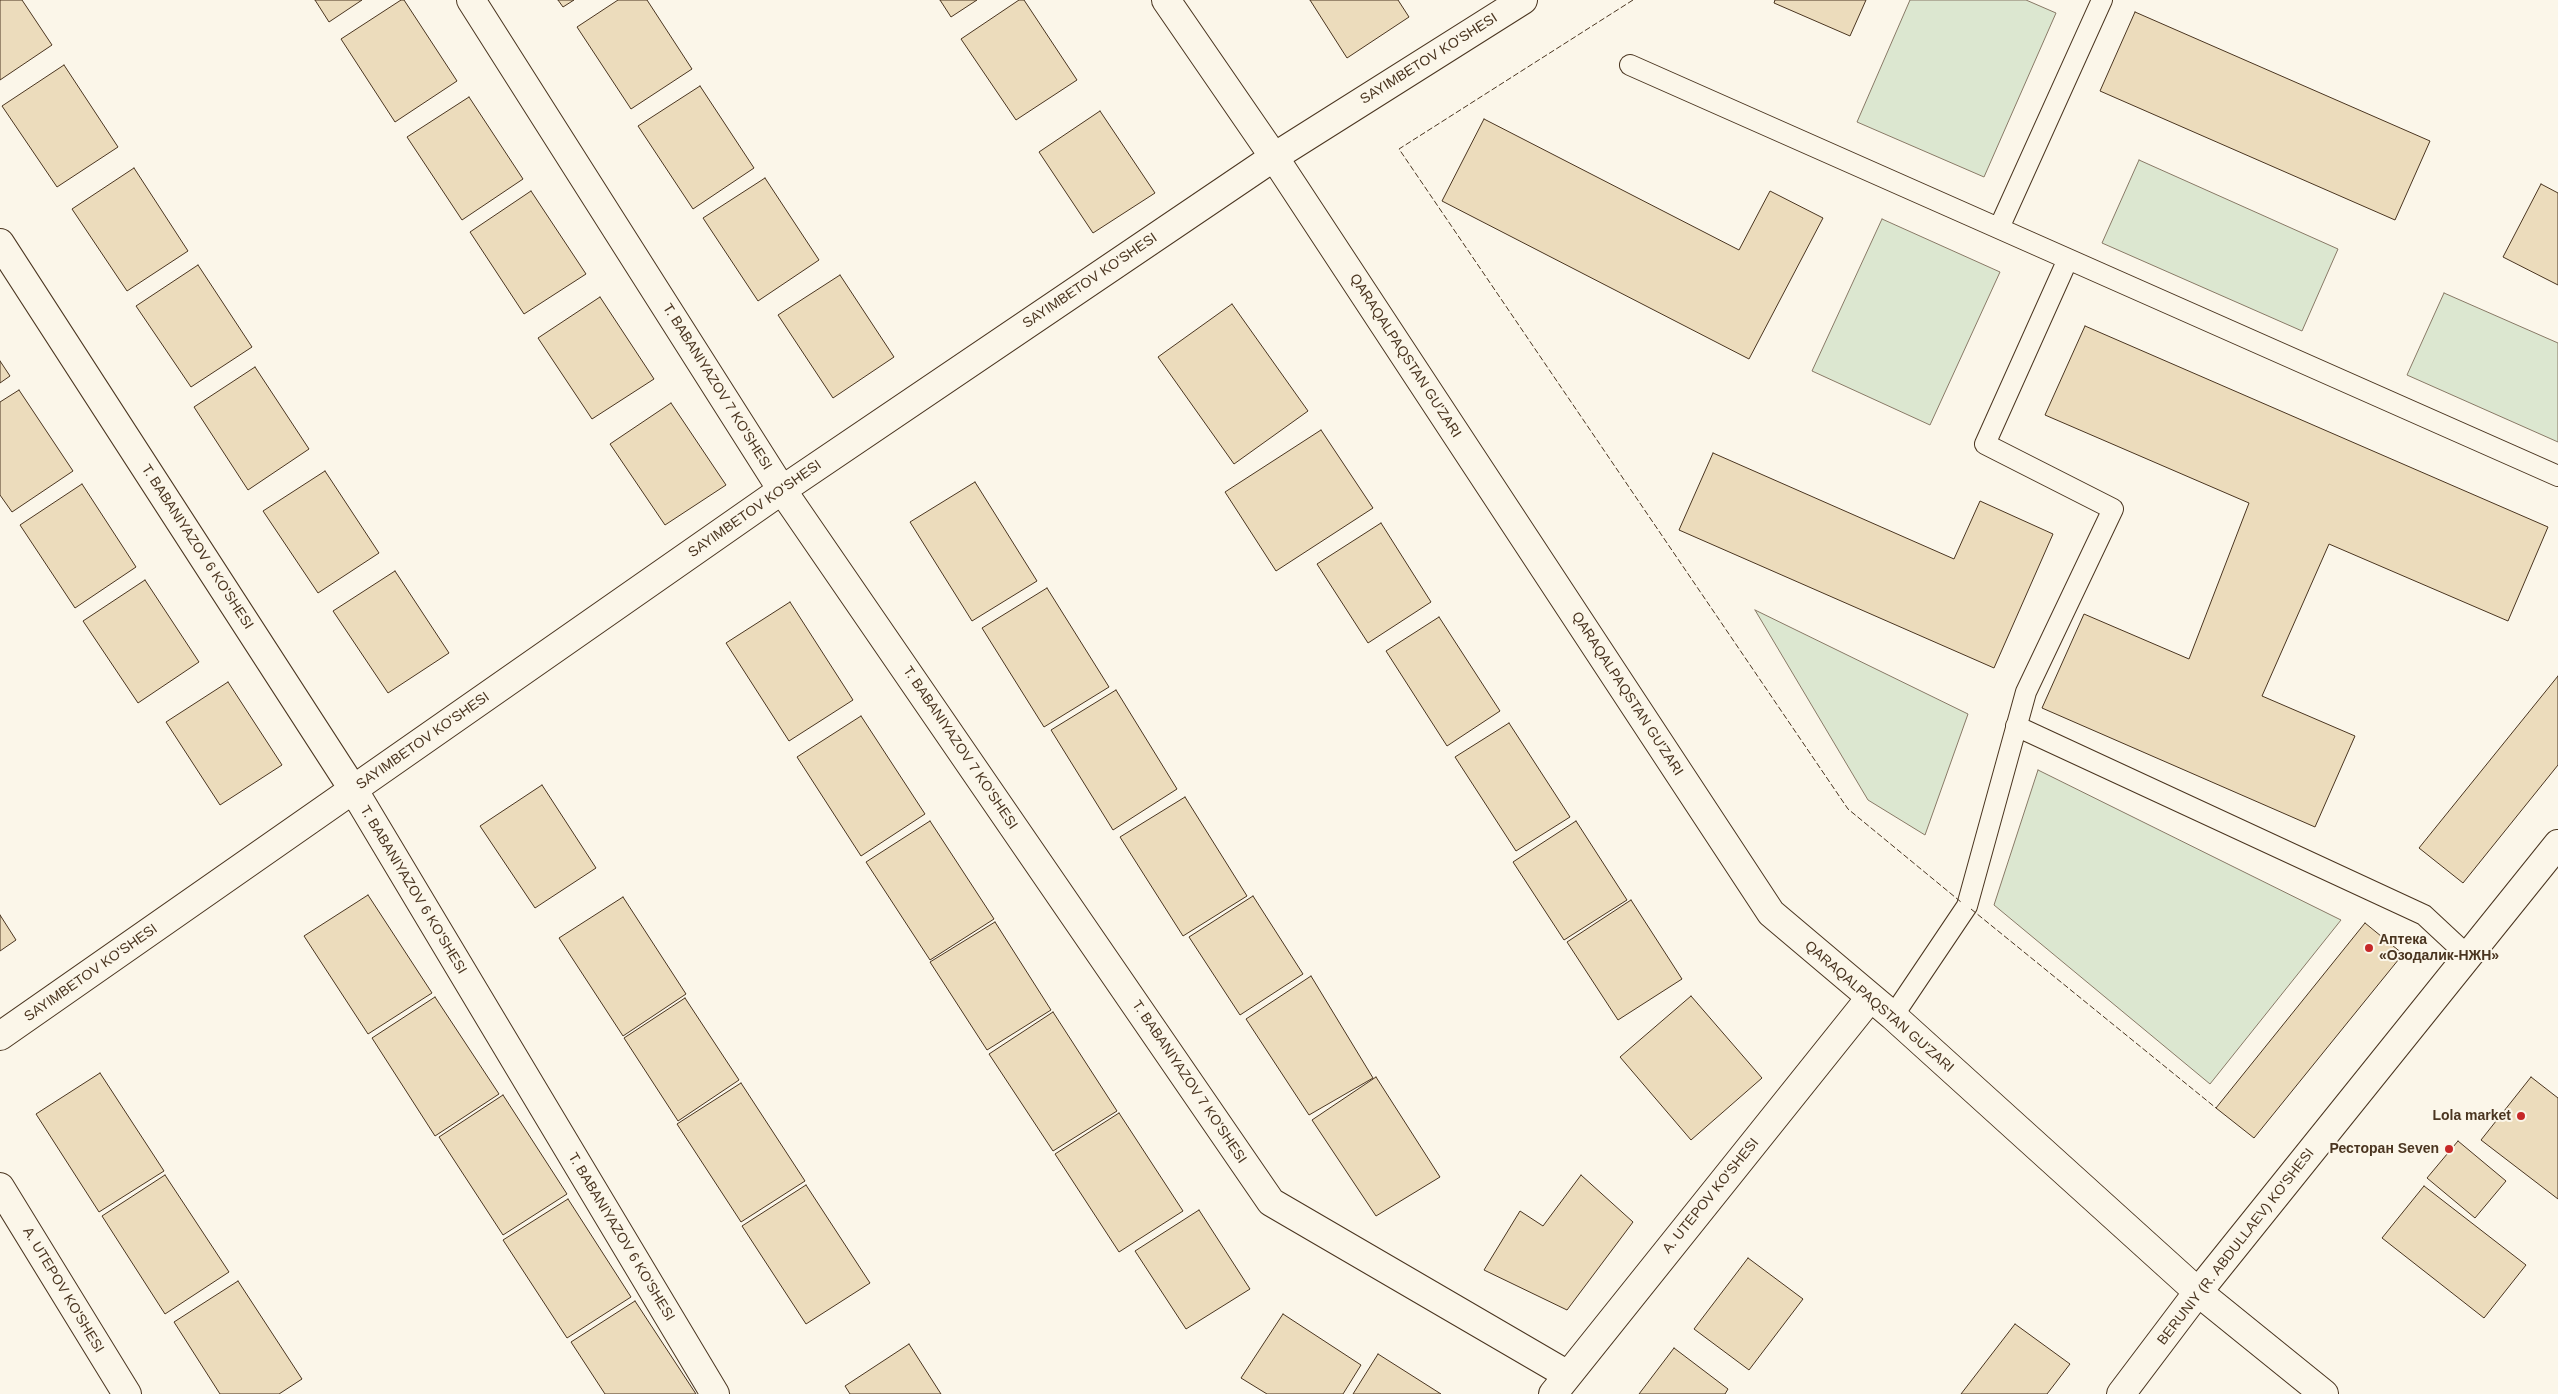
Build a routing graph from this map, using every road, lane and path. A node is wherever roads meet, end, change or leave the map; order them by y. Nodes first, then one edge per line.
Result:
1 (471, 0) edge
2 (1166, 0) edge
3 (1523, 0) edge
4 (2102, 0) edge
5 (1630, 65) dead end
6 (1274, 157) junction
7 (1999, 228) junction
8 (0, 243) edge
9 (2068, 259) junction
10 (2558, 476) edge
11 (782, 490) junction
12 (2016, 726) junction
13 (353, 790) junction
14 (2558, 844) edge
15 (2468, 956) junction
16 (1870, 998) junction
17 (1893, 1016) junction
18 (0, 1036) edge
19 (0, 1187) edge
20 (2198, 1292) junction
21 (1561, 1384) edge
22 (126, 1394) edge
23 (715, 1394) edge
24 (2121, 1394) edge
25 (2324, 1394) edge

1 - 11 street, T. BABANIYAZOV 7 KO'SHESI
2 - 6 street, QARAQALPAQSTAN GU'ZARI
3 - 6 street, SAYIMBETOV KO'SHESI
4 - 7 lane
5 - 7 lane
6 - 11 street, SAYIMBETOV KO'SHESI
6 - 16 street, QARAQALPAQSTAN GU'ZARI
7 - 9 lane
8 - 13 street, T. BABANIYAZOV 6 KO'SHESI
9 - 10 lane
9 - 12 lane
11 - 13 street, SAYIMBETOV KO'SHESI
11 - 21 street, T. BABANIYAZOV 7 KO'SHESI
12 - 15 lane
12 - 17 lane
13 - 18 street, SAYIMBETOV KO'SHESI
13 - 23 street, T. BABANIYAZOV 6 KO'SHESI
14 - 15 street, BERUNIY (R. ABDULLAEV) KO'SHESI
15 - 20 street, BERUNIY (R. ABDULLAEV) KO'SHESI
16 - 17 street, QARAQALPAQSTAN GU'ZARI
16 - 21 street, A. UTEPOV KO'SHESI
17 - 20 street, QARAQALPAQSTAN GU'ZARI
19 - 22 street, A. UTEPOV KO'SHESI
20 - 24 street, BERUNIY (R. ABDULLAEV) KO'SHESI
20 - 25 street, QARAQALPAQSTAN GU'ZARI

